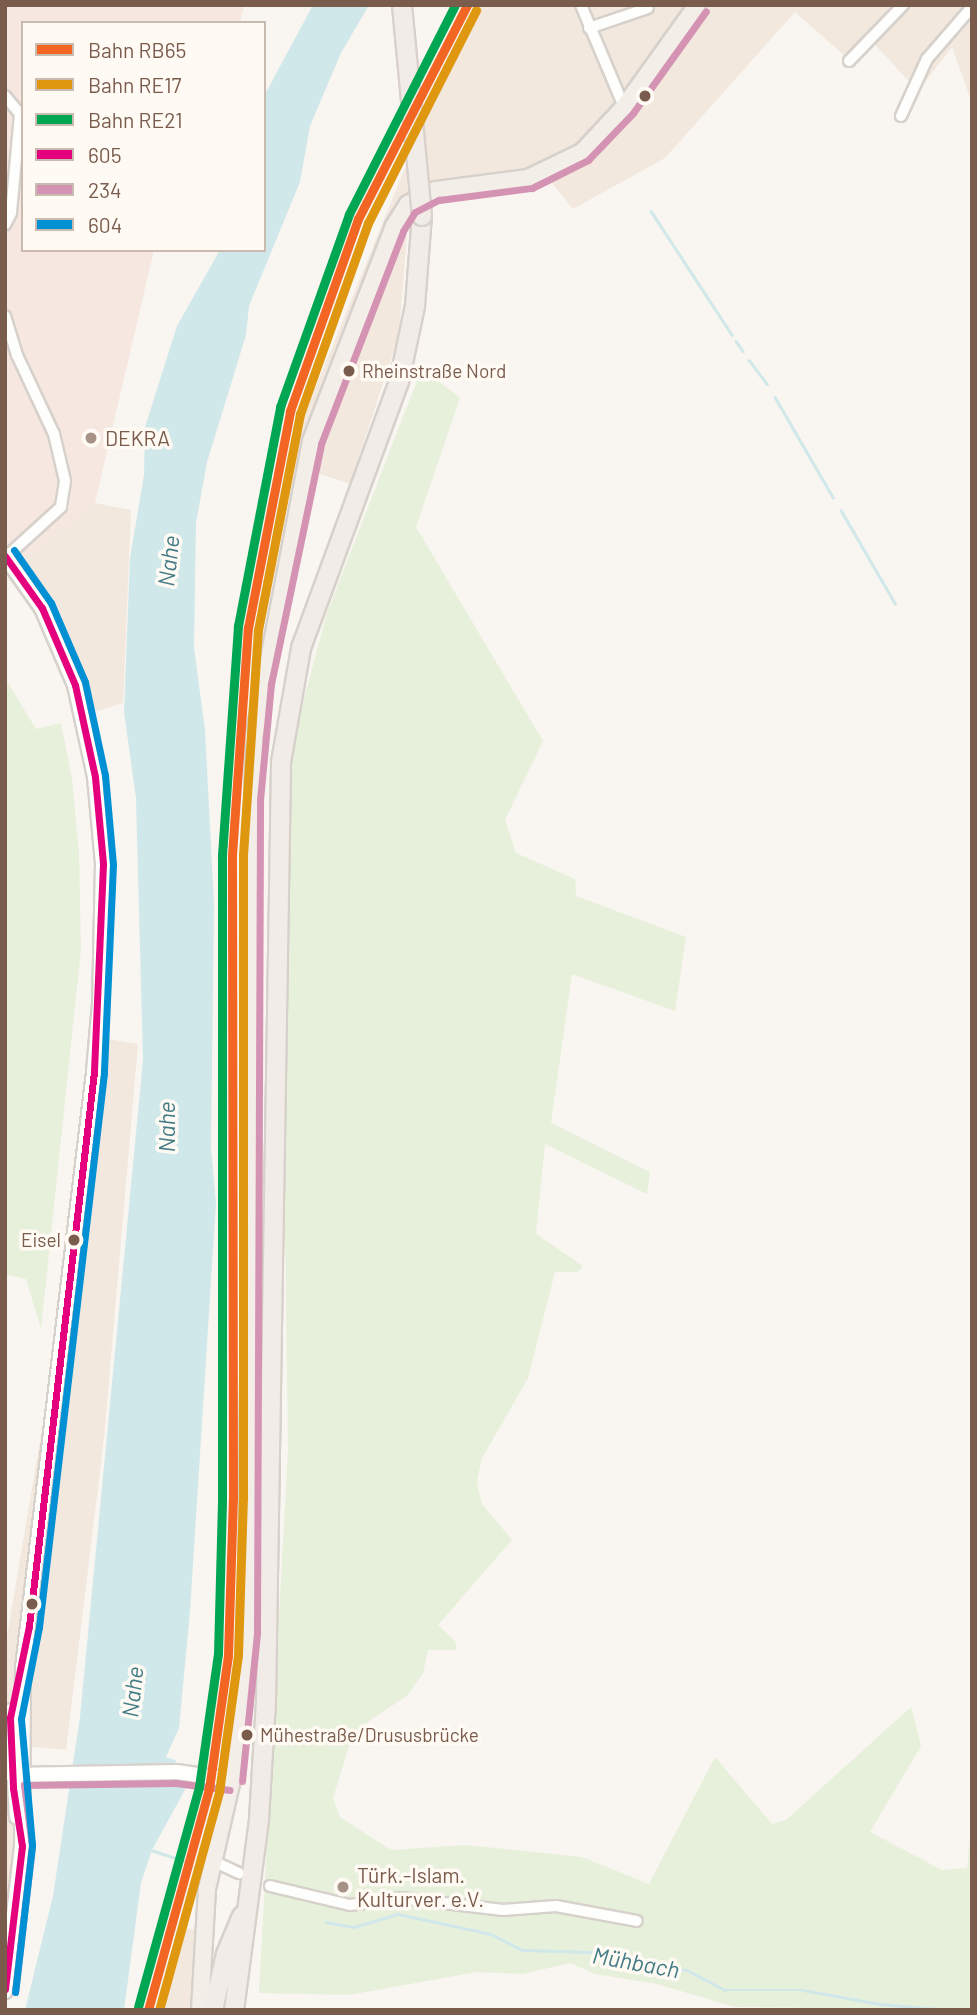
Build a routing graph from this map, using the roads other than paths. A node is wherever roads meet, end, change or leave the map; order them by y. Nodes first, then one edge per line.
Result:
1 (402, 5) edge
2 (581, 5) edge
3 (697, 5) edge
4 (903, 5) edge
5 (972, 7) edge
6 (648, 8) dead end
7 (589, 27) junction
8 (849, 61) dead end
9 (5, 96) edge
10 (624, 107) junction
11 (901, 116) dead end
12 (5, 225) edge
13 (5, 316) edge
14 (6, 556) edge
15 (23, 1667) junction
16 (10, 1718) junction
17 (5, 1733) edge
18 (11, 1775) edge
19 (233, 1780) junction
20 (10, 1800) edge
21 (22, 1846) junction
22 (213, 1861) junction
23 (239, 1872) dead end
24 (270, 1886) dead end
25 (251, 1893) junction
26 (637, 1921) dead end
27 (5, 1991) edge
28 (200, 2010) edge
29 (213, 2010) edge
30 (234, 2010) edge

1 - 25 highway, bridge
2 - 7 street
3 - 10 main road
4 - 8 street
5 - 11 street
6 - 7 street
7 - 10 street
9 - 12 street
10 - 19 main road
13 - 14 street
14 - 15 main road
15 - 16 main road
15 - 18 main road
16 - 17 street
16 - 18 main road
18 - 19 main road
18 - 20 main road
18 - 21 main road
19 - 22 main road
20 - 21 main road
21 - 27 main road
22 - 23 street
22 - 28 main road
24 - 26 street
25 - 29 highway
25 - 30 highway

